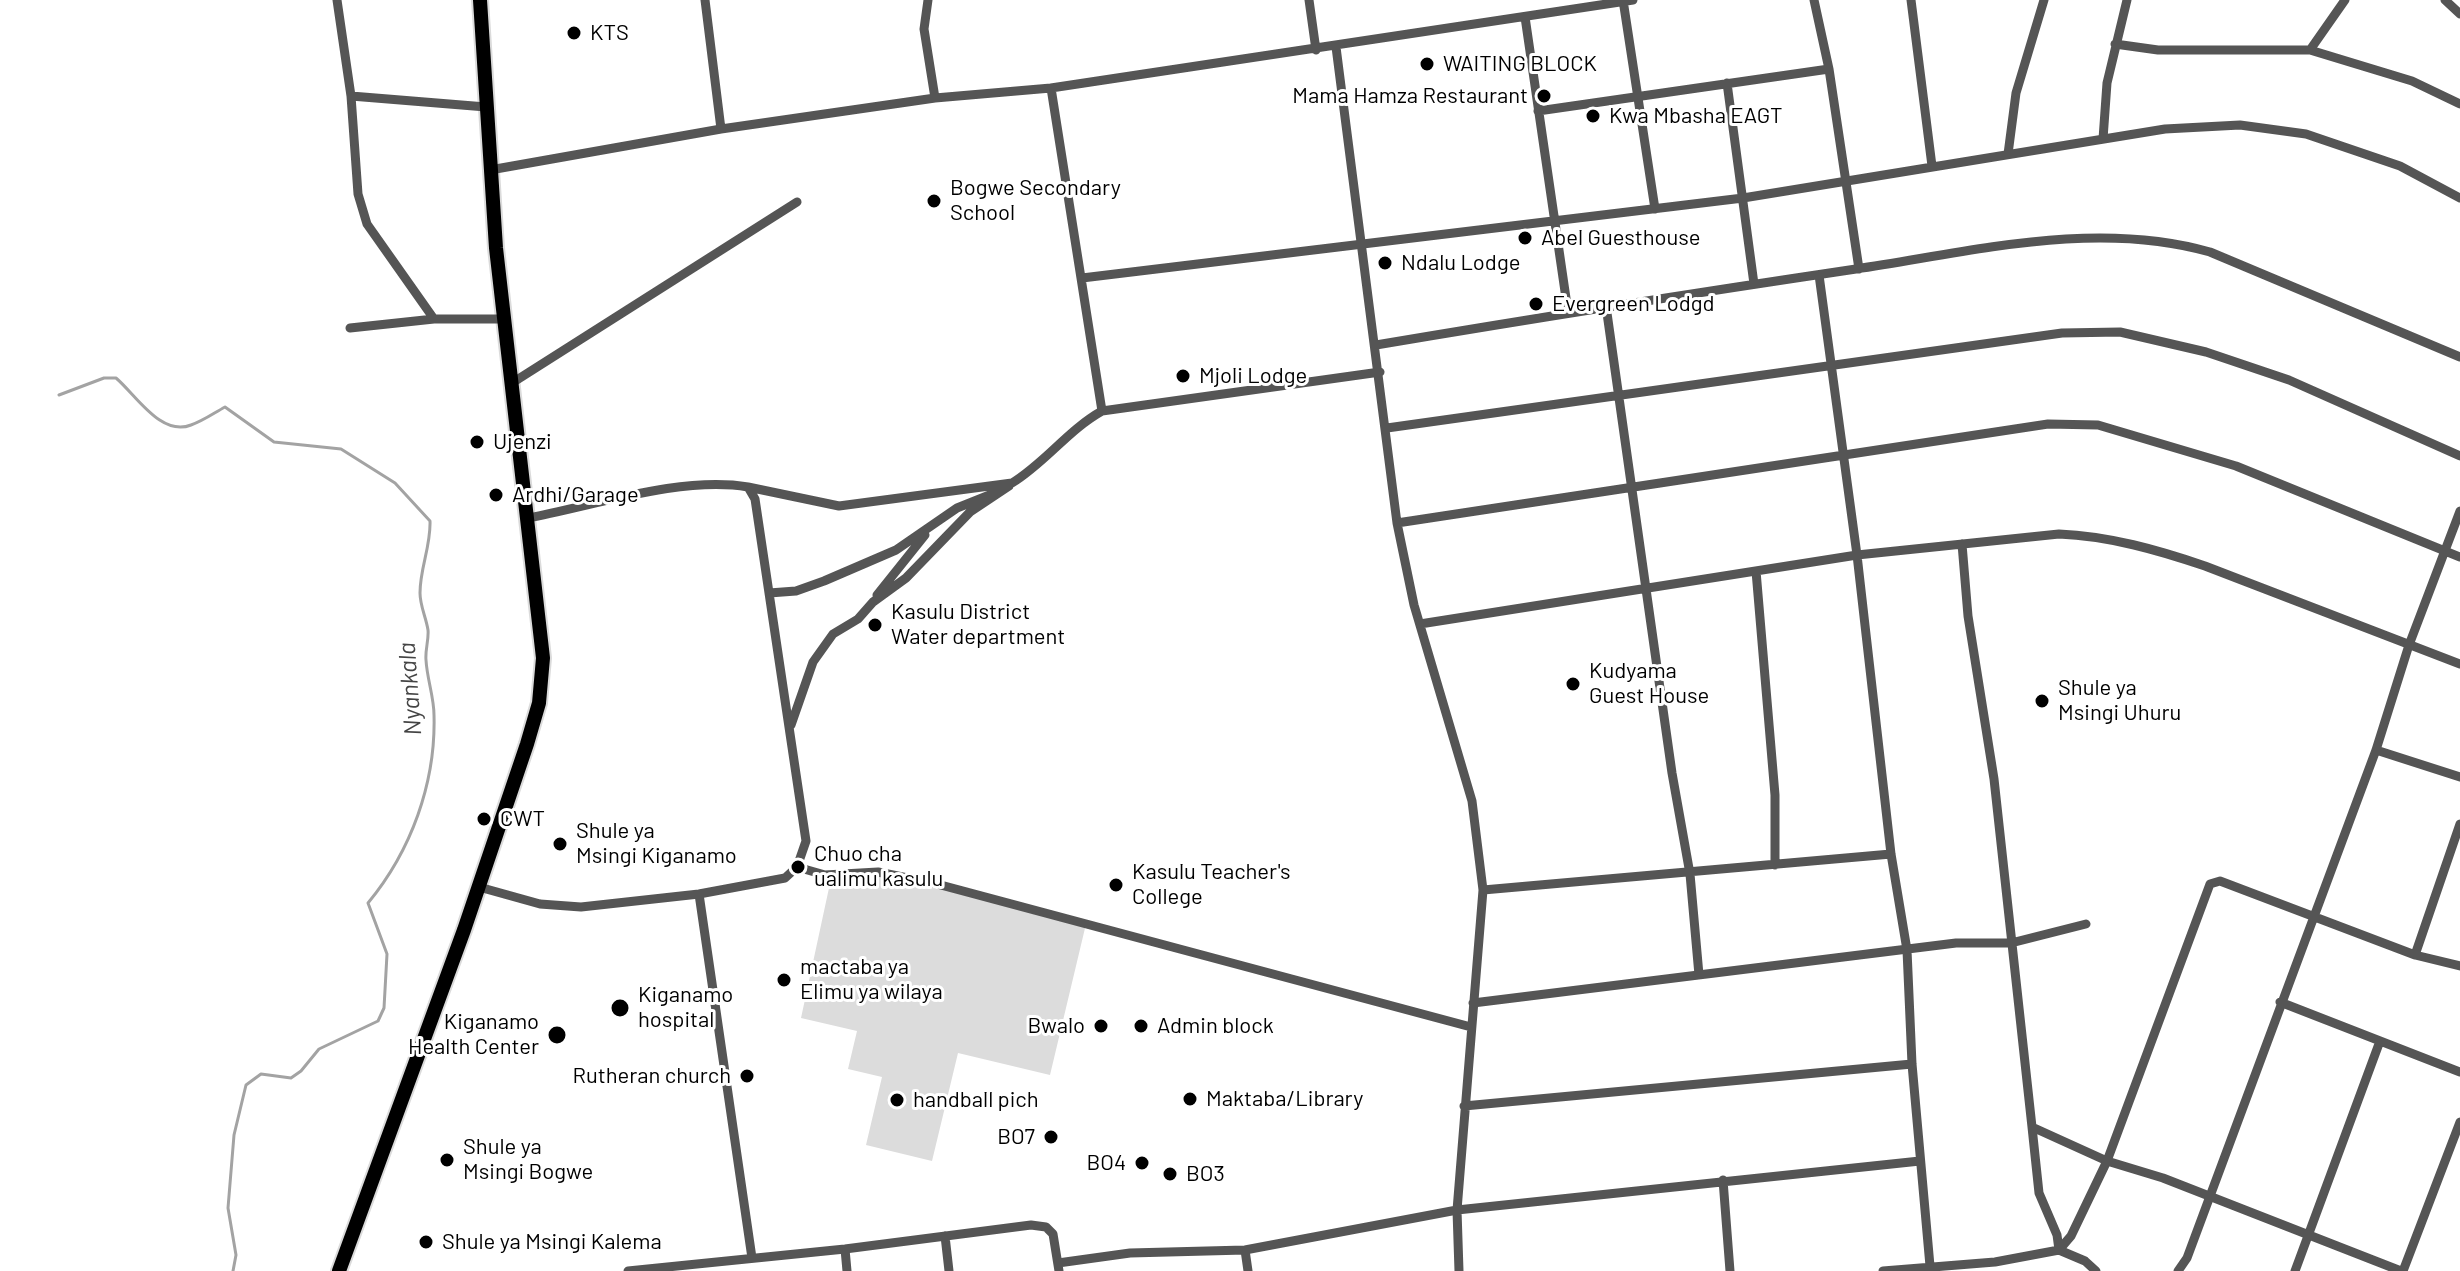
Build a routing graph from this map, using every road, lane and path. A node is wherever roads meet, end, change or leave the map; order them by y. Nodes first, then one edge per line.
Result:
1 (337, 0) edge
2 (480, 0) edge
3 (705, 0) edge
4 (928, 0) edge
5 (1309, 0) edge
6 (1627, 0) edge
7 (1814, 0) edge
8 (1911, 0) edge
9 (2044, 0) edge
10 (2127, 0) edge
11 (2345, 0) edge
12 (2445, 0) edge
13 (2460, 14) edge
14 (1525, 17) junction
15 (2115, 44) junction
16 (1336, 47) junction
17 (1316, 50) junction
18 (2310, 50) junction
19 (1829, 69) junction
20 (1727, 83) junction
21 (1051, 88) junction
22 (351, 96) junction
23 (1638, 96) junction
24 (935, 98) junction
25 (2460, 104) edge
26 (486, 107) junction
27 (1538, 111) junction
28 (721, 129) junction
29 (2103, 139) junction
30 (2008, 154) junction
31 (1932, 166) junction
32 (490, 170) junction
33 (1847, 179) junction
34 (1743, 198) junction
35 (2460, 198) edge
36 (797, 202) dead end
37 (1655, 209) junction
38 (1555, 221) junction
39 (1364, 246) junction
40 (1859, 269) junction
41 (1819, 275) junction
42 (1082, 278) junction
43 (1754, 284) junction
44 (1606, 306) junction
45 (1568, 312) junction
46 (434, 319) junction
47 (504, 319) junction
48 (350, 328) dead end
49 (1376, 345) junction
50 (2460, 357) edge
51 (1833, 366) junction
52 (1380, 372) junction
53 (512, 383) junction
54 (1617, 398) junction
55 (1102, 411) junction
56 (1387, 428) junction
57 (1844, 456) junction
58 (2460, 456) edge
59 (1012, 483) junction
60 (748, 487) junction
61 (1632, 488) junction
62 (1001, 491) junction
63 (2460, 511) edge
64 (528, 518) junction
65 (1397, 523) junction
66 (928, 528) junction
67 (1962, 544) junction
68 (2444, 551) junction
69 (1857, 555) junction
70 (2460, 557) edge
71 (1756, 571) junction
72 (1648, 588) junction
73 (769, 593) junction
74 (873, 602) junction
75 (1420, 624) junction
76 (2409, 645) junction
77 (2460, 664) edge
78 (790, 732) junction
79 (2376, 750) junction
80 (2460, 777) edge
81 (2460, 824) edge
82 (1891, 854) junction
83 (1775, 865) junction
84 (797, 867) junction
85 (1690, 874) junction
86 (479, 887) junction
87 (1483, 890) junction
88 (699, 894) junction
89 (2312, 916) junction
90 (2086, 924) dead end
91 (2011, 943) junction
92 (1907, 950) junction
93 (2415, 955) junction
94 (2460, 966) edge
95 (1699, 975) junction
96 (2280, 1002) junction
97 (1473, 1003) junction
98 (1471, 1027) junction
99 (2380, 1041) junction
100 (1912, 1064) junction
101 (2460, 1072) edge
102 (1464, 1106) junction
103 (2460, 1122) edge
104 (2032, 1127) junction
105 (1920, 1161) junction
106 (2107, 1161) junction
107 (1723, 1180) junction
108 (2209, 1197) junction
109 (1457, 1210) junction
110 (945, 1236) junction
111 (2310, 1236) junction
112 (845, 1249) junction
113 (1245, 1250) junction
114 (2059, 1250) junction
115 (752, 1258) junction
116 (1930, 1266) junction
117 (1059, 1267) edge
118 (339, 1271) edge
119 (628, 1271) edge
120 (847, 1271) edge
121 (949, 1271) edge
122 (1248, 1271) edge
123 (1459, 1271) edge
124 (1730, 1271) edge
125 (1883, 1271) edge
126 (2096, 1271) edge
127 (2178, 1271) edge
128 (2295, 1271) edge
129 (2402, 1271) edge

1 - 22 street
2 - 26 highway
3 - 28 street
4 - 24 street
5 - 17 street
6 - 14 street
6 - 23 street
7 - 19 street
8 - 31 street
9 - 30 street
10 - 15 street
11 - 18 street
12 - 13 street
14 - 16 street
14 - 27 street
15 - 18 street
15 - 29 street
16 - 17 street
16 - 39 street
17 - 21 street
18 - 25 street
19 - 20 street
19 - 33 street
20 - 23 street
20 - 34 street
21 - 24 street
21 - 42 street
22 - 26 street
22 - 46 street
23 - 27 street
23 - 37 street
24 - 28 street
26 - 32 highway
27 - 38 street
28 - 32 street
29 - 30 street
29 - 35 street
30 - 31 street
31 - 33 street
32 - 47 highway
33 - 34 street
33 - 40 street
34 - 37 street
34 - 43 street
36 - 53 street
37 - 38 street
38 - 39 street
38 - 45 street
39 - 42 street
39 - 49 street
40 - 41 street
40 - 50 street
41 - 43 street
41 - 51 street
42 - 55 street
43 - 44 street
44 - 45 street
44 - 54 street
45 - 49 street
46 - 47 street
46 - 48 street
47 - 53 highway
49 - 52 street
51 - 54 street
51 - 57 street
51 - 58 street
52 - 55 street
52 - 56 street
53 - 64 highway
54 - 56 street
54 - 61 street
55 - 59 street
56 - 65 street
57 - 61 street
57 - 68 street
57 - 69 street
59 - 60 street
59 - 62 street
60 - 64 street
60 - 73 street
61 - 65 street
61 - 72 street
62 - 66 street
62 - 74 street
63 - 68 street
64 - 86 highway
65 - 75 street
66 - 73 street
66 - 74 street
67 - 69 street
67 - 76 street
67 - 91 street
68 - 70 street
68 - 76 street
69 - 71 street
69 - 82 street
71 - 72 street
71 - 83 street
72 - 75 street
72 - 85 street
73 - 78 street
74 - 78 street
75 - 87 street
76 - 77 street
76 - 79 street
78 - 84 street
79 - 80 street
79 - 89 street
81 - 93 street
82 - 83 street
82 - 92 street
83 - 85 street
84 - 88 street
84 - 98 street
85 - 87 street
85 - 95 street
86 - 88 street
86 - 118 highway
87 - 97 street
88 - 115 street
89 - 93 street
89 - 96 street
89 - 106 street
90 - 91 street
91 - 92 street
91 - 104 street
92 - 95 street
92 - 100 street
93 - 94 street
95 - 97 street
96 - 99 street
96 - 108 street
97 - 98 street
98 - 102 street
99 - 101 street
99 - 111 street
100 - 102 street
100 - 105 street
102 - 109 street
103 - 129 street
104 - 106 street
104 - 114 street
105 - 107 street
105 - 116 street
106 - 108 street
106 - 114 street
107 - 109 street
107 - 124 street
108 - 111 street
108 - 127 street
109 - 113 street
109 - 123 street
110 - 112 street
110 - 117 street
110 - 121 street
111 - 128 street
111 - 129 street
112 - 115 street
112 - 120 street
113 - 117 street
113 - 122 street
114 - 116 street
114 - 126 street
115 - 119 street
116 - 125 street

